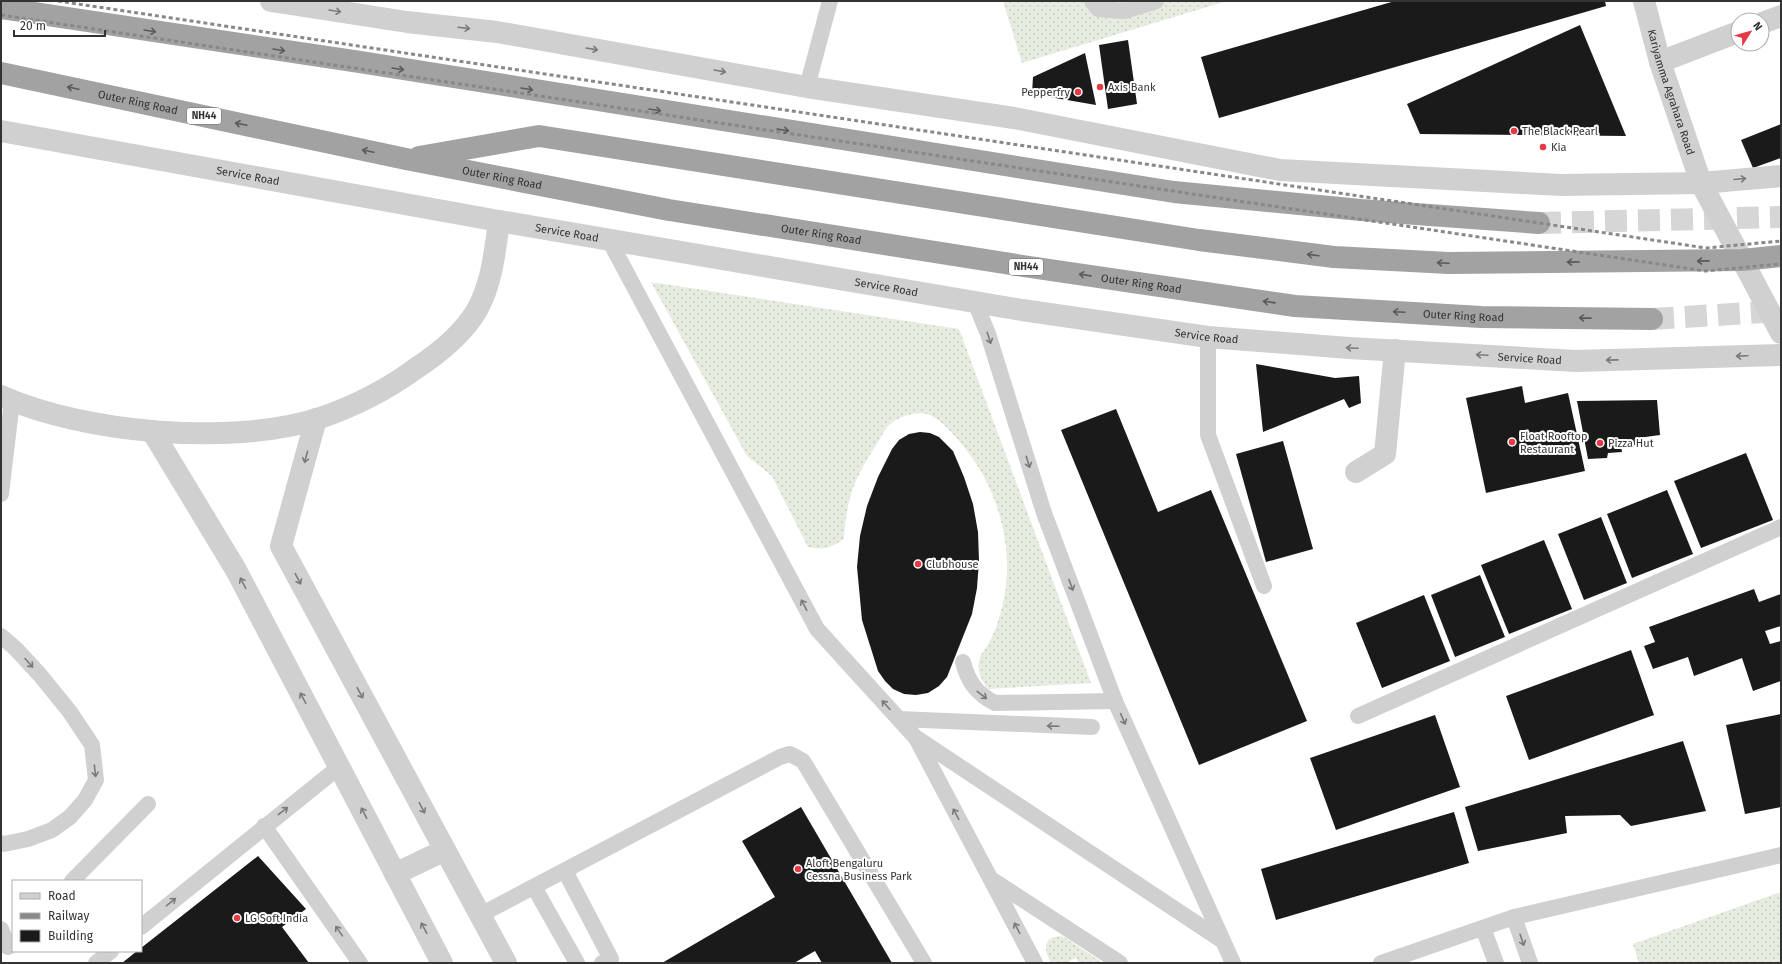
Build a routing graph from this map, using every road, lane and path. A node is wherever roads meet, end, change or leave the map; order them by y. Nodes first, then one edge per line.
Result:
1 (271, 1) edge
2 (830, 1) edge
3 (1092, 1) edge
4 (1156, 1) edge
5 (1644, 1) edge
6 (297, 3) edge
7 (1, 8) edge
8 (1781, 16) edge
9 (1770, 20) edge
10 (1730, 35) edge
11 (1660, 62) junction
12 (1, 73) edge
13 (807, 87) junction
14 (1, 131) edge
15 (406, 159) junction
16 (1781, 176) edge
17 (1701, 183) junction
18 (500, 221) junction
19 (1539, 223) tunnel mouth
20 (610, 240) junction
21 (1781, 256) edge
22 (1742, 260) junction
23 (976, 302) junction
24 (1652, 320) tunnel mouth
25 (1781, 333) edge
26 (1208, 337) junction
27 (1395, 350) junction
28 (1781, 355) edge
29 (7, 398) edge
30 (316, 419) junction
31 (152, 431) junction
32 (1356, 472) dead end
33 (1, 494) edge
34 (1781, 526) edge
35 (1264, 586) dead end
36 (1, 636) edge
37 (963, 662) dead end
38 (1115, 701) junction
39 (1358, 716) dead end
40 (899, 719) junction
41 (1092, 727) dead end
42 (916, 738) junction
43 (339, 767) junction
44 (148, 804) dead end
45 (264, 826) junction
46 (1, 842) edge
47 (445, 850) junction
48 (1781, 855) edge
49 (565, 870) junction
50 (395, 874) junction
51 (73, 880) edge
52 (992, 880) junction
53 (534, 887) junction
54 (480, 915) junction
55 (1514, 917) junction
56 (142, 925) edge
57 (1483, 928) junction
58 (1, 929) edge
59 (1223, 941) junction
60 (7, 947) edge
61 (110, 952) edge
62 (96, 963) edge
63 (360, 963) edge
64 (442, 963) edge
65 (506, 963) edge
66 (577, 963) edge
67 (602, 963) edge
68 (924, 963) edge
69 (1035, 963) edge
70 (1120, 963) edge
71 (1233, 963) edge
72 (1381, 963) edge
73 (1496, 963) edge
74 (1530, 963) edge

1 - 6 street
2 - 13 lane
3 - 4 lane
5 - 11 street, Kariyamma Agrahara Road
6 -> 13 street
7 -> 19 highway
8 - 9 street
10 - 11 street
11 - 17 street, Kariyamma Agrahara Road
15 -> 12 highway, Outer Ring Road / NH44
13 - 17 street
14 - 18 street, Service Road
22 -> 15 highway
24 -> 15 highway, Outer Ring Road / NH44
17 -> 16 street
17 - 22 street, Kariyamma Agrahara Road
18 - 20 street, Service Road
18 - 30 street
20 - 23 street, Service Road
40 -> 20 lane
21 - 22 highway
22 - 25 street, Kariyamma Agrahara Road
23 - 26 street, Service Road
23 -> 38 lane
27 -> 26 street, Service Road
26 - 35 lane
28 -> 27 street, Service Road
27 - 32 street
29 - 31 street
29 - 33 lane
30 - 31 street
30 -> 47 street
43 -> 31 street
34 - 39 lane
36 -> 46 lane
37 -> 38 lane
38 -> 59 lane
41 -> 40 lane
40 - 42 lane
52 -> 42 lane
42 - 59 lane
45 -> 43 lane
50 -> 43 street
44 - 51 lane
56 -> 45 lane
63 -> 45 lane
47 - 50 street
47 - 54 street
48 - 55 lane
49 - 53 lane
49 - 67 lane
49 - 68 lane
64 -> 50 street
69 -> 52 lane
52 - 70 lane
53 - 54 lane
53 - 66 lane
54 - 65 street
55 - 57 lane
55 -> 74 lane
57 - 72 lane
57 - 73 lane
58 - 60 lane
59 - 71 lane
61 - 62 lane

